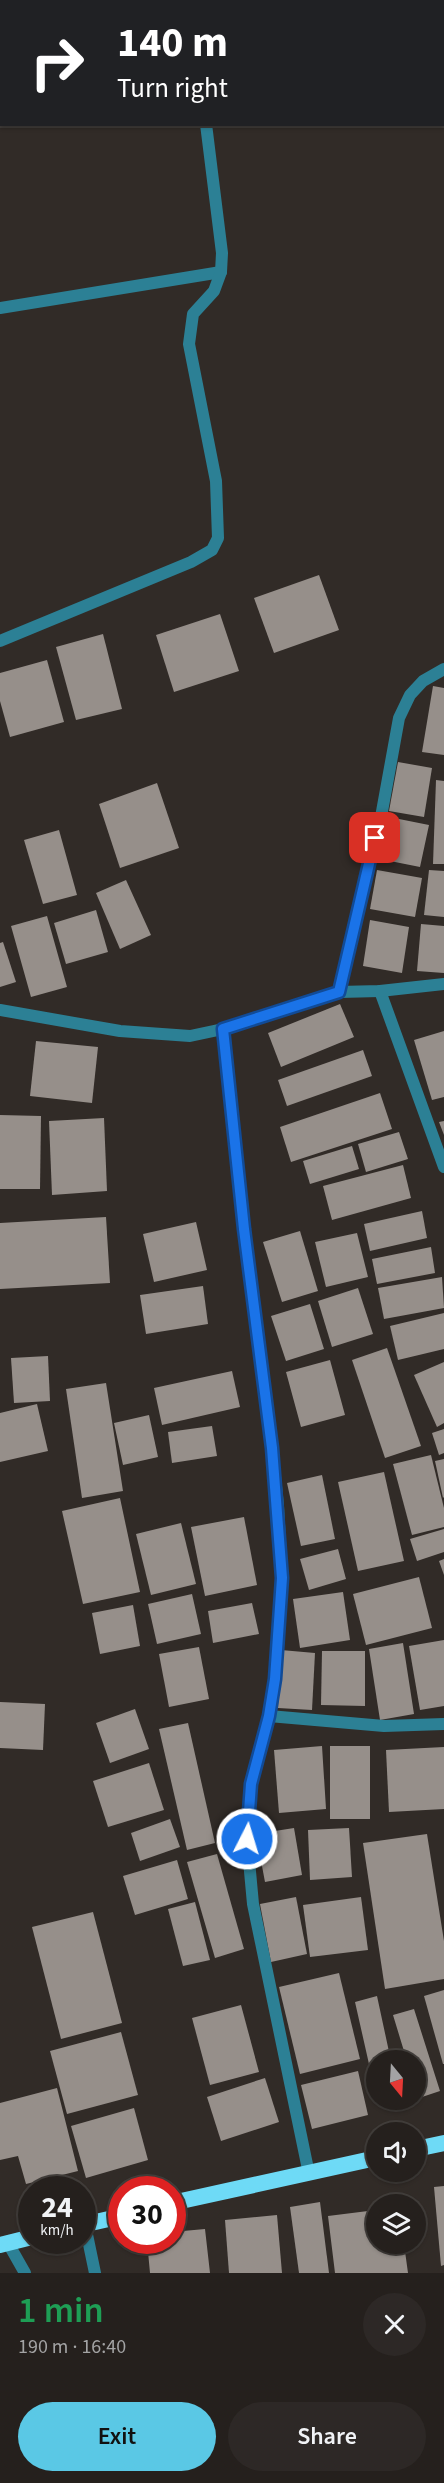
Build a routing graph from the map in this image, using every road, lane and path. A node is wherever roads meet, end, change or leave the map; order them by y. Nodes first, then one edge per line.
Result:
1 (206, 126) edge
2 (221, 272) junction
3 (0, 308) edge
4 (0, 641) edge
5 (444, 669) edge
6 (444, 984) edge
7 (339, 992) junction
8 (380, 992) junction
9 (0, 1010) edge
10 (223, 1029) junction
11 (444, 1167) edge
12 (269, 1716) junction
13 (444, 1724) edge
14 (444, 2143) edge
15 (426, 2147) edge
16 (366, 2160) edge
17 (309, 2174) junction
18 (186, 2200) edge
19 (4, 2244) edge
20 (91, 2254) edge
21 (25, 2273) edge
22 (95, 2273) edge

1 - 2 street
2 - 3 street
2 - 4 street
5 - 7 street
6 - 8 street
7 - 8 street
7 - 10 street
8 - 11 street
9 - 10 street
10 - 12 street
12 - 13 street
12 - 17 street
14 - 15 highway
16 - 17 highway
17 - 18 highway
19 - 21 street
20 - 22 street

